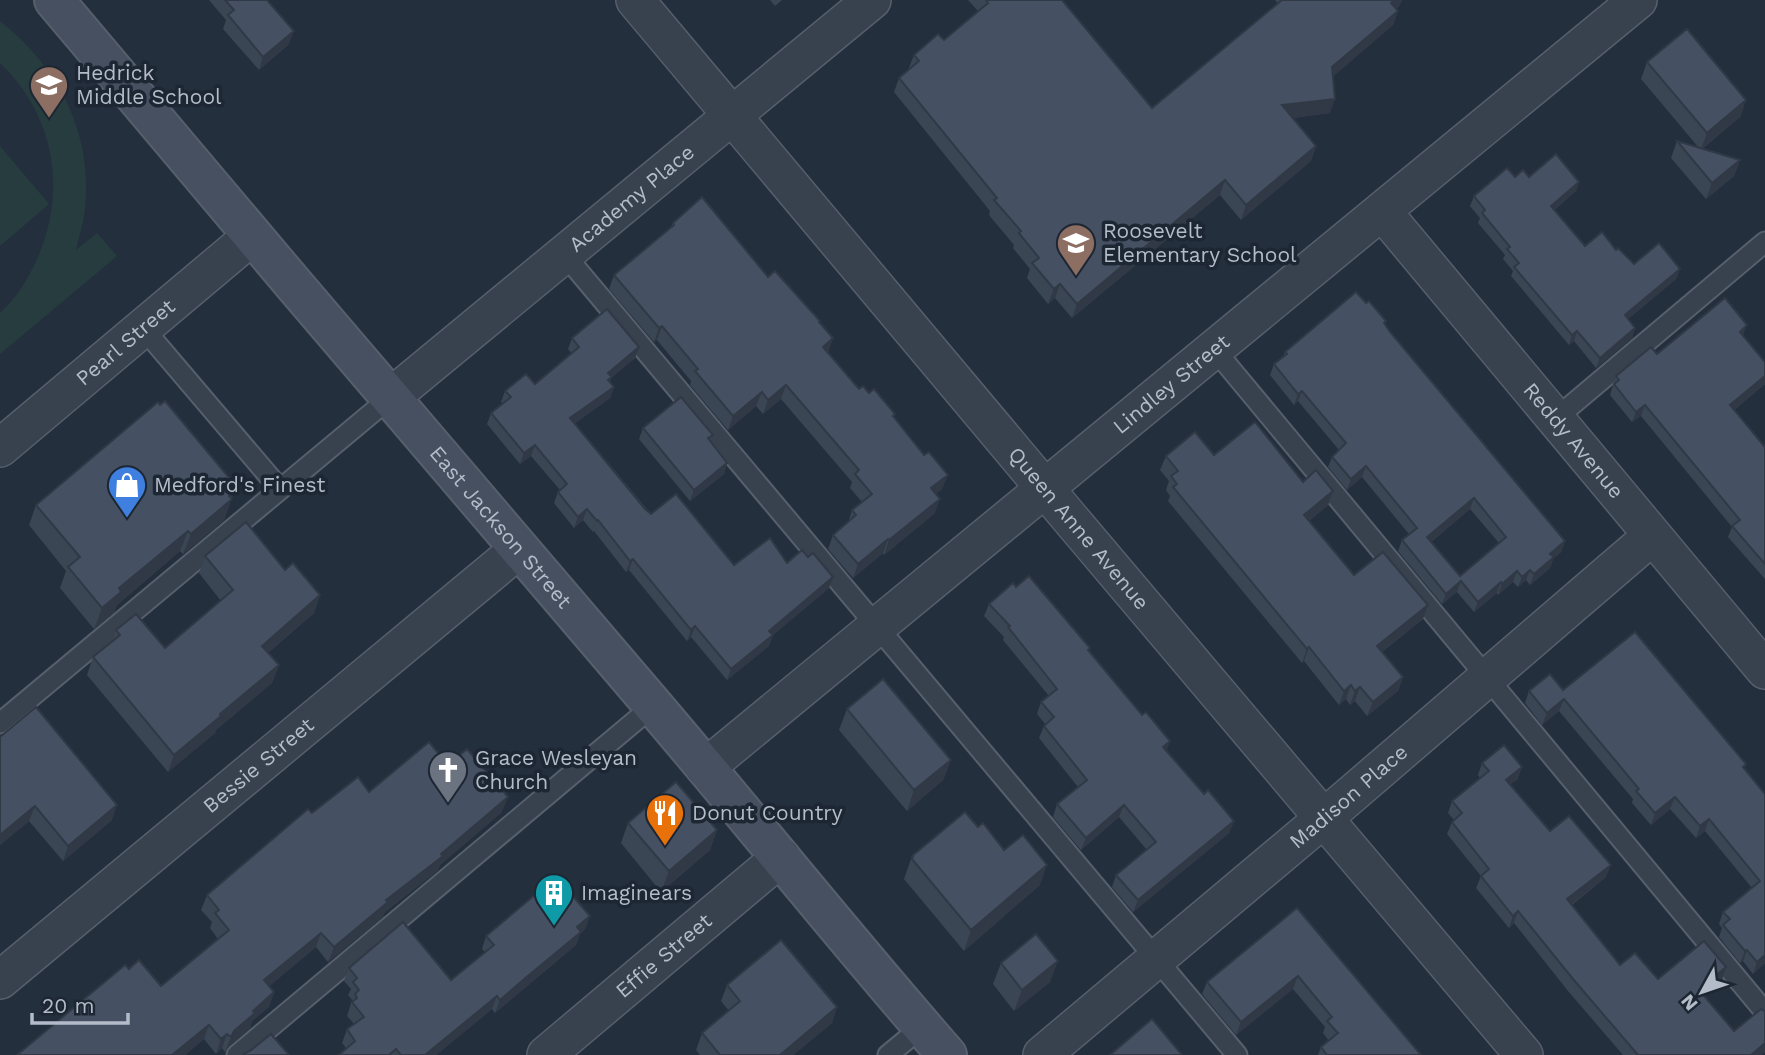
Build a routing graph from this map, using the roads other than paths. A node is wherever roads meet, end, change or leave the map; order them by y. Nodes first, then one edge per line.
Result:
1 (54, 0) edge
2 (635, 0) edge
3 (872, 0) edge
4 (1638, 0) edge
5 (732, 116) junction
6 (1382, 211) junction
7 (252, 236) junction
8 (1765, 242) edge
9 (564, 254) junction
10 (143, 328) junction
11 (1214, 349) junction
12 (391, 397) junction
13 (1555, 419) junction
14 (0, 448) edge
15 (1045, 488) junction
16 (280, 489) junction
17 (1652, 536) junction
18 (519, 550) junction
19 (877, 627) junction
20 (1765, 670) edge
21 (1487, 677) junction
22 (653, 706) junction
23 (0, 723) edge
24 (705, 768) junction
25 (1324, 818) junction
26 (781, 857) junction
27 (1157, 959) junction
28 (0, 980) edge
29 (1765, 1012) edge
30 (922, 1027) junction
31 (237, 1055) edge
32 (546, 1055) edge
33 (888, 1055) edge
34 (947, 1055) edge
35 (1042, 1055) edge
36 (1237, 1055) edge
37 (1524, 1055) edge

1 - 7 street, East Jackson Street
2 - 5 street, Queen Anne Avenue
3 - 5 street, Academy Place
4 - 6 street, Lindley Street
5 - 9 street, Academy Place
5 - 15 street, Queen Anne Avenue
6 - 11 street, Lindley Street
6 - 13 street, Reddy Avenue
7 - 10 street, Pearl Street
7 - 12 street, East Jackson Street
8 - 13 lane
9 - 12 street, Academy Place
9 - 19 lane
10 - 14 street, Pearl Street
10 - 16 lane
11 - 15 street, Lindley Street
11 - 21 lane
12 - 16 lane
12 - 18 street, East Jackson Street
13 - 17 street, Reddy Avenue
15 - 19 street, Lindley Street
15 - 25 street, Queen Anne Avenue
16 - 23 lane
17 - 20 street, Reddy Avenue
17 - 21 street, Madison Place
18 - 22 street, East Jackson Street
18 - 28 street, Bessie Street
19 - 24 street, Lindley Street
19 - 27 lane
21 - 25 street, Madison Place
21 - 29 lane
22 - 24 street, East Jackson Street
22 - 31 lane
24 - 26 street, East Jackson Street
25 - 27 street, Madison Place
25 - 37 street, Queen Anne Avenue
26 - 30 street, East Jackson Street
26 - 32 street, Effie Street
27 - 35 street, Madison Place
27 - 36 lane
30 - 33 lane
30 - 34 street, East Jackson Street

